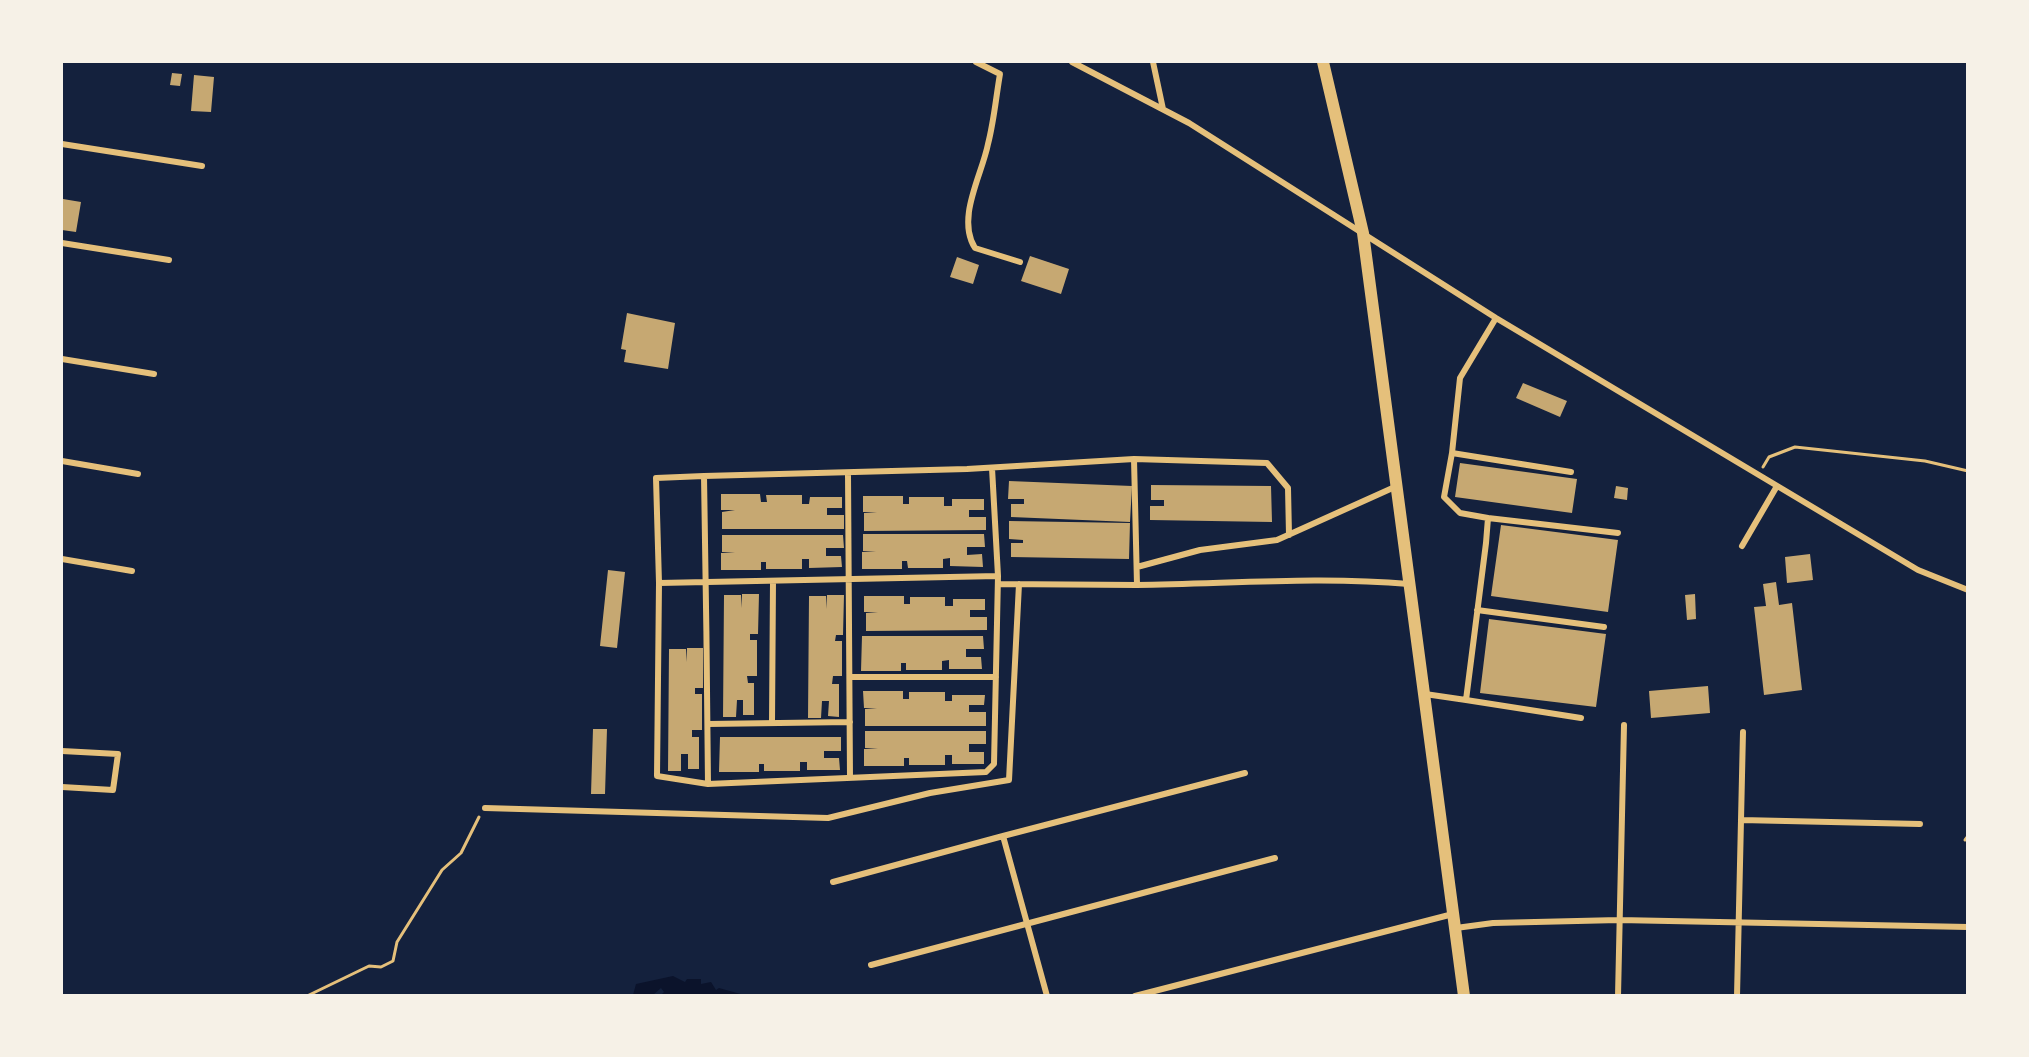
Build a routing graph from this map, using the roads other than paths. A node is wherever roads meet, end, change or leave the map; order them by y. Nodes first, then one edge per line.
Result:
1 (976, 62) edge
2 (1072, 62) edge
3 (1153, 62) edge
4 (1323, 62) edge
5 (1163, 110) junction
6 (62, 144) edge
7 (202, 166) dead end
8 (1363, 233) junction
9 (62, 243) edge
10 (169, 260) dead end
11 (1020, 262) dead end
12 (1496, 318) junction
13 (62, 359) edge
14 (154, 374) dead end
15 (1452, 453) junction
16 (1134, 459) junction
17 (62, 461) edge
18 (992, 468) junction
19 (1571, 472) dead end
20 (848, 473) junction
21 (138, 474) dead end
22 (704, 476) junction
23 (1397, 486) junction
24 (1778, 486) junction
25 (1488, 518) junction
26 (1618, 533) dead end
27 (1289, 535) junction
28 (1742, 546) dead end
29 (62, 559) edge
30 (1137, 567) junction
31 (132, 571) dead end
32 (998, 576) junction
33 (850, 579) junction
34 (773, 581) junction
35 (706, 582) junction
36 (658, 583) junction
37 (998, 584) junction
38 (1019, 584) junction
39 (1410, 584) junction
40 (1137, 585) junction
41 (1968, 590) edge
42 (1478, 610) junction
43 (1604, 627) dead end
44 (996, 676) junction
45 (850, 677) junction
46 (1425, 694) junction
47 (1466, 700) junction
48 (1581, 718) dead end
49 (850, 722) junction
50 (772, 723) junction
51 (708, 724) junction
52 (1624, 725) dead end
53 (1743, 732) dead end
54 (62, 751) edge
55 (1245, 773) dead end
56 (850, 778) junction
57 (708, 784) junction
58 (62, 787) edge
59 (485, 808) road end
60 (1741, 820) junction
61 (1920, 824) dead end
62 (1004, 836) junction
63 (1275, 858) dead end
64 (833, 882) dead end
65 (1454, 914) junction
66 (1619, 920) junction
67 (1027, 922) junction
68 (1738, 924) junction
69 (1968, 927) edge
70 (1456, 928) junction
71 (871, 965) dead end
72 (1047, 996) edge
73 (1135, 996) edge
74 (1464, 996) edge
75 (1618, 996) edge
76 (1737, 996) edge

1 - 11 street
2 - 5 street
3 - 5 street
4 - 8 main road
5 - 8 street
6 - 7 street
8 - 12 street
8 - 23 main road
9 - 10 street
12 - 15 street
12 - 24 street
13 - 14 street
15 - 19 street
15 - 25 street
16 - 18 street
16 - 27 street
16 - 30 street
17 - 21 street
18 - 20 street
18 - 32 street
20 - 22 street
20 - 33 street
22 - 35 street
22 - 36 street
23 - 27 street
23 - 39 main road
24 - 28 street
24 - 41 street
25 - 26 street
25 - 42 street
27 - 30 street
29 - 31 street
30 - 40 street
32 - 33 street
32 - 37 street
33 - 34 street
33 - 45 street
34 - 35 street
34 - 50 street
35 - 36 street
35 - 51 street
36 - 57 street
37 - 38 street
37 - 44 street
38 - 40 street
38 - 59 street
39 - 40 street
39 - 46 main road
42 - 43 street
42 - 47 street
44 - 45 street
44 - 56 street
45 - 49 street
46 - 47 street
46 - 65 main road
47 - 48 street
49 - 50 street
49 - 56 street
50 - 51 street
51 - 57 street
52 - 66 street
53 - 60 street
54 - 58 street
55 - 62 street
56 - 57 street
60 - 61 street
60 - 68 street
62 - 64 street
62 - 67 street
63 - 67 street
65 - 70 main road
65 - 73 street
66 - 68 street
66 - 70 street
66 - 75 street
67 - 71 street
67 - 72 street
68 - 69 street
68 - 76 street
70 - 74 main road

